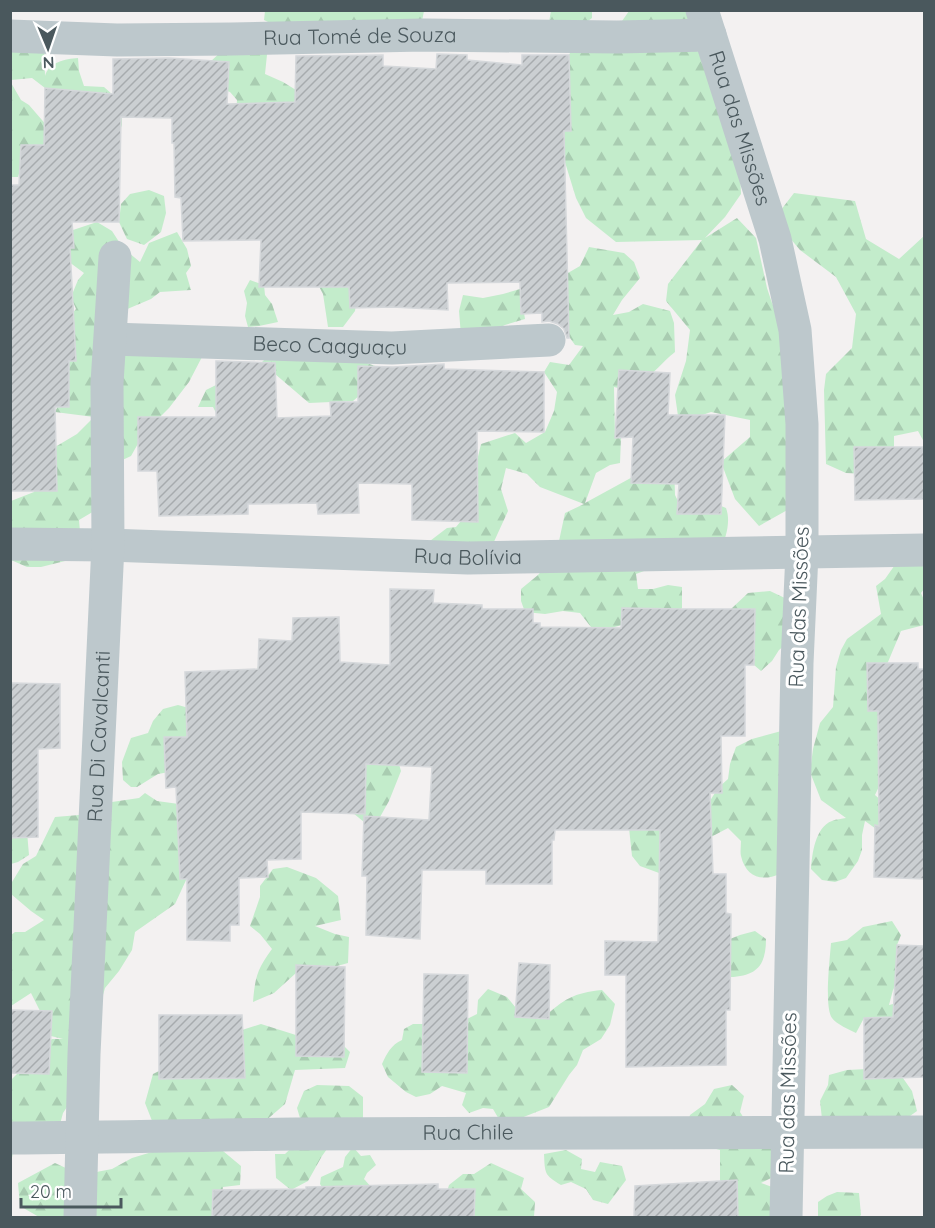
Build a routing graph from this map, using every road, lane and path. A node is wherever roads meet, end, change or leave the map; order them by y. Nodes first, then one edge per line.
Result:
1 (706, 23) edge
2 (10, 36) edge
3 (115, 257) dead end
4 (111, 339) junction
5 (549, 340) dead end
6 (10, 544) edge
7 (108, 545) junction
8 (924, 550) edge
9 (802, 553) junction
10 (787, 1131) junction
11 (924, 1132) edge
12 (10, 1138) edge
13 (82, 1139) junction
14 (80, 1218) edge
15 (786, 1218) edge

1 - 2 street, Rua Tomé de Souza
1 - 9 street, Rua das Missões
3 - 4 street, Rua Di Cavalcanti
4 - 5 street, Beco Caaguaçu
4 - 7 street, Rua Di Cavalcanti
6 - 7 street, Rua Bolívia
7 - 9 street, Rua Bolívia
7 - 13 street, Rua Di Cavalcanti
8 - 9 street, Rua Bolívia
9 - 10 street, Rua das Missões
10 - 11 street, Rua Chile
10 - 13 street, Rua Chile
10 - 15 street, Rua das Missões
12 - 13 street, Rua Chile
13 - 14 street, Rua Di Cavalcanti

